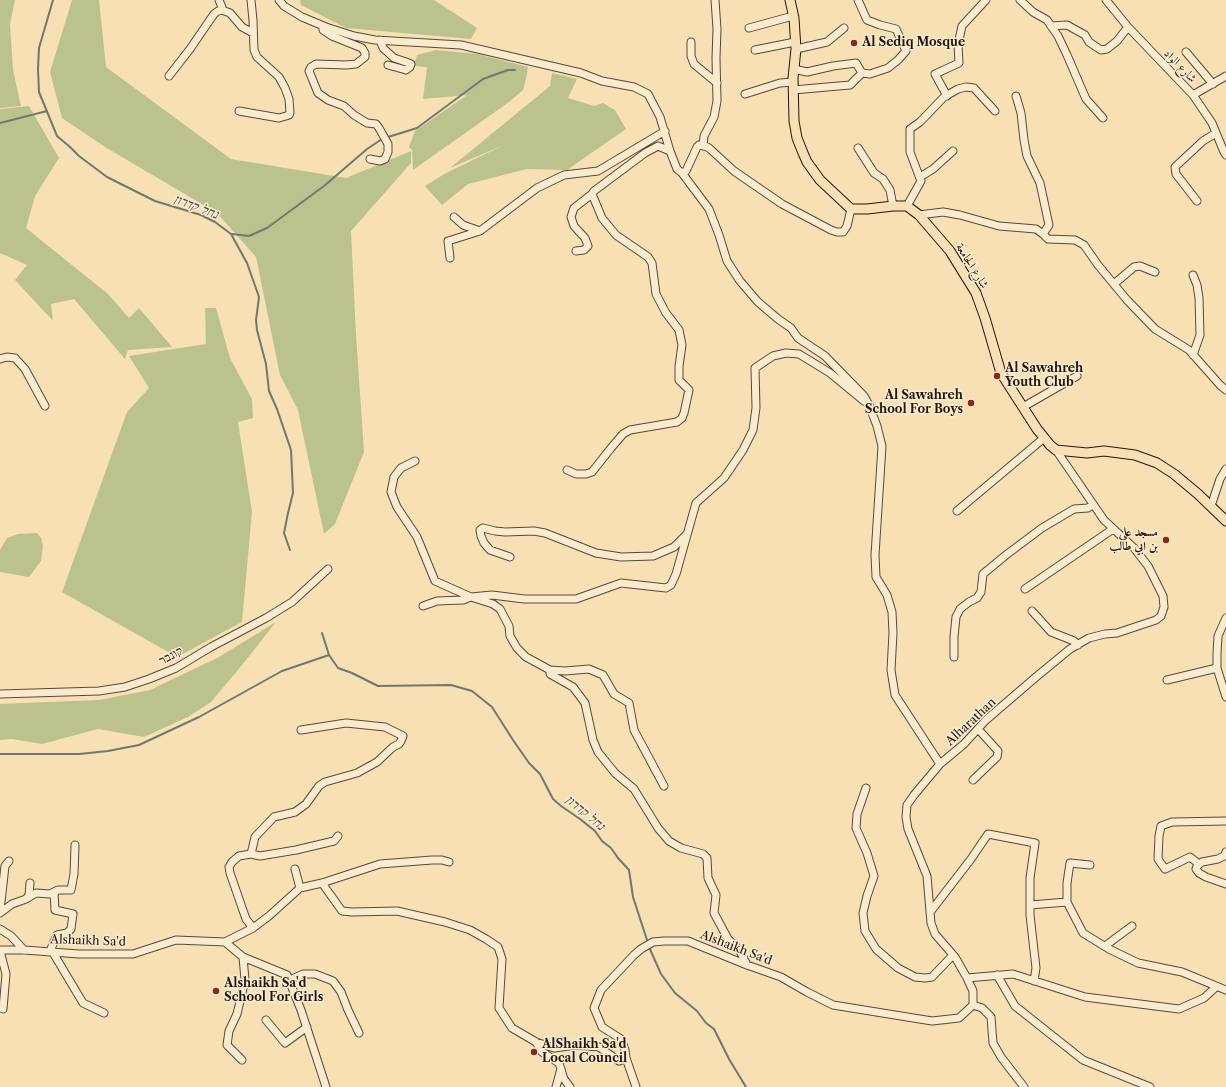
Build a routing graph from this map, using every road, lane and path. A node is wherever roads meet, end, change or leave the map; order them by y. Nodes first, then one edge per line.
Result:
1 (219, 0) edge
2 (251, 0) edge
3 (279, 0) edge
4 (715, 0) edge
5 (790, 0) edge
6 (858, 0) edge
7 (986, 0) edge
8 (1020, 0) edge
9 (1106, 0) edge
10 (1116, 0) edge
11 (223, 10) junction
12 (1114, 10) junction
13 (794, 16) junction
14 (323, 26) junction
15 (1051, 26) junction
16 (749, 28) dead end
17 (844, 28) dead end
18 (1128, 28) junction
19 (254, 33) junction
20 (380, 40) junction
21 (691, 42) dead end
22 (795, 46) junction
23 (755, 50) dead end
24 (1186, 52) dead end
25 (388, 65) dead end
26 (794, 69) junction
27 (862, 73) junction
28 (169, 76) dead end
29 (1226, 76) edge
30 (717, 82) junction
31 (1213, 84) junction
32 (793, 86) junction
33 (745, 94) dead end
34 (1193, 95) junction
35 (947, 96) junction
36 (1016, 96) dead end
37 (239, 111) dead end
38 (995, 112) dead end
39 (1102, 118) dead end
40 (665, 131) junction
41 (1216, 133) junction
42 (703, 146) junction
43 (858, 148) dead end
44 (670, 151) junction
45 (953, 151) dead end
46 (1226, 155) edge
47 (370, 159) dead end
48 (682, 173) junction
49 (920, 177) junction
50 (592, 194) junction
51 (1197, 201) dead end
52 (893, 206) junction
53 (907, 206) junction
54 (851, 209) junction
55 (919, 215) junction
56 (454, 217) dead end
57 (480, 231) junction
58 (1043, 234) junction
59 (576, 251) dead end
60 (450, 258) dead end
61 (1155, 272) dead end
62 (1194, 275) dead end
63 (1114, 284) junction
64 (1193, 355) junction
65 (0, 359) edge
66 (1077, 376) dead end
67 (1226, 390) edge
68 (869, 405) junction
69 (45, 406) dead end
70 (1023, 407) junction
71 (1044, 438) junction
72 (1056, 450) junction
73 (415, 461) dead end
74 (1226, 469) edge
75 (567, 470) dead end
76 (1093, 504) junction
77 (1211, 506) junction
78 (957, 511) dead end
79 (1226, 521) edge
80 (1113, 529) junction
81 (688, 534) junction
82 (510, 557) dead end
83 (328, 568) dead end
84 (1025, 589) dead end
85 (472, 597) junction
86 (423, 606) dead end
87 (1032, 611) dead end
88 (1226, 618) edge
89 (1078, 645) junction
90 (954, 657) dead end
91 (1218, 668) junction
92 (550, 670) junction
93 (1168, 680) dead end
94 (0, 694) edge
95 (1226, 697) edge
96 (978, 729) junction
97 (301, 730) dead end
98 (940, 764) junction
99 (972, 780) dead end
100 (664, 786) dead end
101 (866, 788) dead end
102 (1226, 822) edge
103 (338, 836) dead end
104 (75, 845) dead end
105 (1226, 852) edge
106 (251, 854) junction
107 (9, 861) dead end
108 (449, 862) dead end
109 (1199, 864) junction
110 (1090, 865) dead end
111 (295, 869) dead end
112 (30, 883) dead end
113 (322, 884) junction
114 (1226, 884) edge
115 (300, 888) junction
116 (54, 892) junction
117 (26, 899) junction
118 (1067, 902) junction
119 (1030, 905) junction
120 (931, 911) junction
121 (0, 912) edge
122 (1132, 926) dead end
123 (253, 928) junction
124 (0, 930) edge
125 (225, 942) junction
126 (1105, 946) junction
127 (24, 950) junction
128 (0, 951) edge
129 (51, 951) junction
130 (953, 955) junction
131 (243, 957) junction
132 (747, 965) junction
133 (997, 975) junction
134 (967, 978) junction
135 (290, 980) junction
136 (1034, 981) junction
137 (1216, 987) junction
138 (1226, 990) edge
139 (973, 1005) junction
140 (3, 1008) dead end
141 (104, 1013) dead end
142 (266, 1020) dead end
143 (307, 1028) junction
144 (360, 1033) dead end
145 (536, 1042) junction
146 (626, 1058) junction
147 (242, 1060) dead end
148 (561, 1069) junction
149 (326, 1087) edge
150 (556, 1087) edge
151 (570, 1087) edge
152 (636, 1087) edge
153 (1024, 1087) edge
154 (1150, 1087) edge

1 - 11 street
2 - 19 street
3 - 14 street
4 - 30 street
5 - 13 main road
6 - 27 street
7 - 35 street
8 - 15 street
9 - 12 street, شارع الواد
10 - 12 street
11 - 19 street
11 - 28 street
12 - 18 street, شارع الواد
13 - 16 street
13 - 22 main road
14 - 20 street
14 - 47 street
15 - 18 street
15 - 39 street
17 - 22 street
18 - 34 street, شارع الواد
19 - 37 street
20 - 25 street
20 - 40 street
21 - 30 street
22 - 23 street
22 - 26 main road
24 - 31 street
26 - 27 street
26 - 32 main road
27 - 32 street
29 - 31 street
30 - 42 street
31 - 34 street
32 - 33 street
32 - 54 main road
34 - 41 street, شارع الواد
35 - 38 street
35 - 49 street
36 - 58 street
40 - 44 street
40 - 57 street
41 - 46 street, شارع الواد
41 - 51 street
42 - 48 street
42 - 54 street
43 - 52 street
44 - 48 street
44 - 50 street
45 - 49 street
48 - 68 street
49 - 53 street
50 - 59 street
50 - 75 street
52 - 53 main road
52 - 54 main road
53 - 55 main road, شارع الجامعة
55 - 58 street
55 - 70 main road, شارع الجامعة
56 - 57 street
57 - 60 street
58 - 63 street
61 - 63 street
62 - 64 street
63 - 64 street
64 - 67 street
65 - 69 street
66 - 70 street
68 - 81 street
68 - 98 street
70 - 71 main road, شارع الجامعة
71 - 72 main road, شارع الجامعة
71 - 78 street
72 - 76 street, Alharathan
72 - 77 main road
73 - 85 street
74 - 77 street
76 - 80 street, Alharathan
76 - 90 street
77 - 79 main road
80 - 84 street
80 - 89 street, Alharathan
81 - 82 street
81 - 85 street
83 - 94 street, קונבר
85 - 86 street
85 - 92 street
87 - 89 street
88 - 91 street
89 - 96 street, Alharathan
91 - 93 street
91 - 95 street
92 - 100 street
92 - 132 street
96 - 98 street, Alharathan
96 - 99 street
97 - 106 street
98 - 120 street, Alharathan
101 - 130 street
102 - 109 street
103 - 106 street
104 - 116 street
105 - 109 street
106 - 123 street
107 - 121 street
108 - 113 street
109 - 114 street
110 - 118 street
111 - 115 street
112 - 117 street
113 - 115 street
113 - 145 street
115 - 123 street, Alshaikh Sa'd
116 - 117 street
116 - 129 street
117 - 121 street
118 - 119 street
118 - 126 street
119 - 120 street
119 - 136 street
120 - 130 street, Alharathan
122 - 126 street
123 - 125 street, Alshaikh Sa'd
124 - 127 street
125 - 129 street, Alshaikh Sa'd
125 - 131 street
126 - 137 street
127 - 128 street, Alshaikh Sa'd
127 - 129 street, Alshaikh Sa'd
128 - 140 street
129 - 141 street
130 - 134 street, Alharathan
131 - 135 street
131 - 147 street
132 - 139 street, Alshaikh Sa'd
132 - 146 street, Alshaikh Sa'd
133 - 134 street
133 - 136 street
133 - 154 street
134 - 139 street, Alharathan
135 - 143 street
135 - 144 street
136 - 137 street
137 - 138 street
139 - 153 street
142 - 143 street
143 - 149 street
145 - 146 street
145 - 148 street
146 - 152 street, Alshaikh Sa'd
148 - 150 street
148 - 151 street

